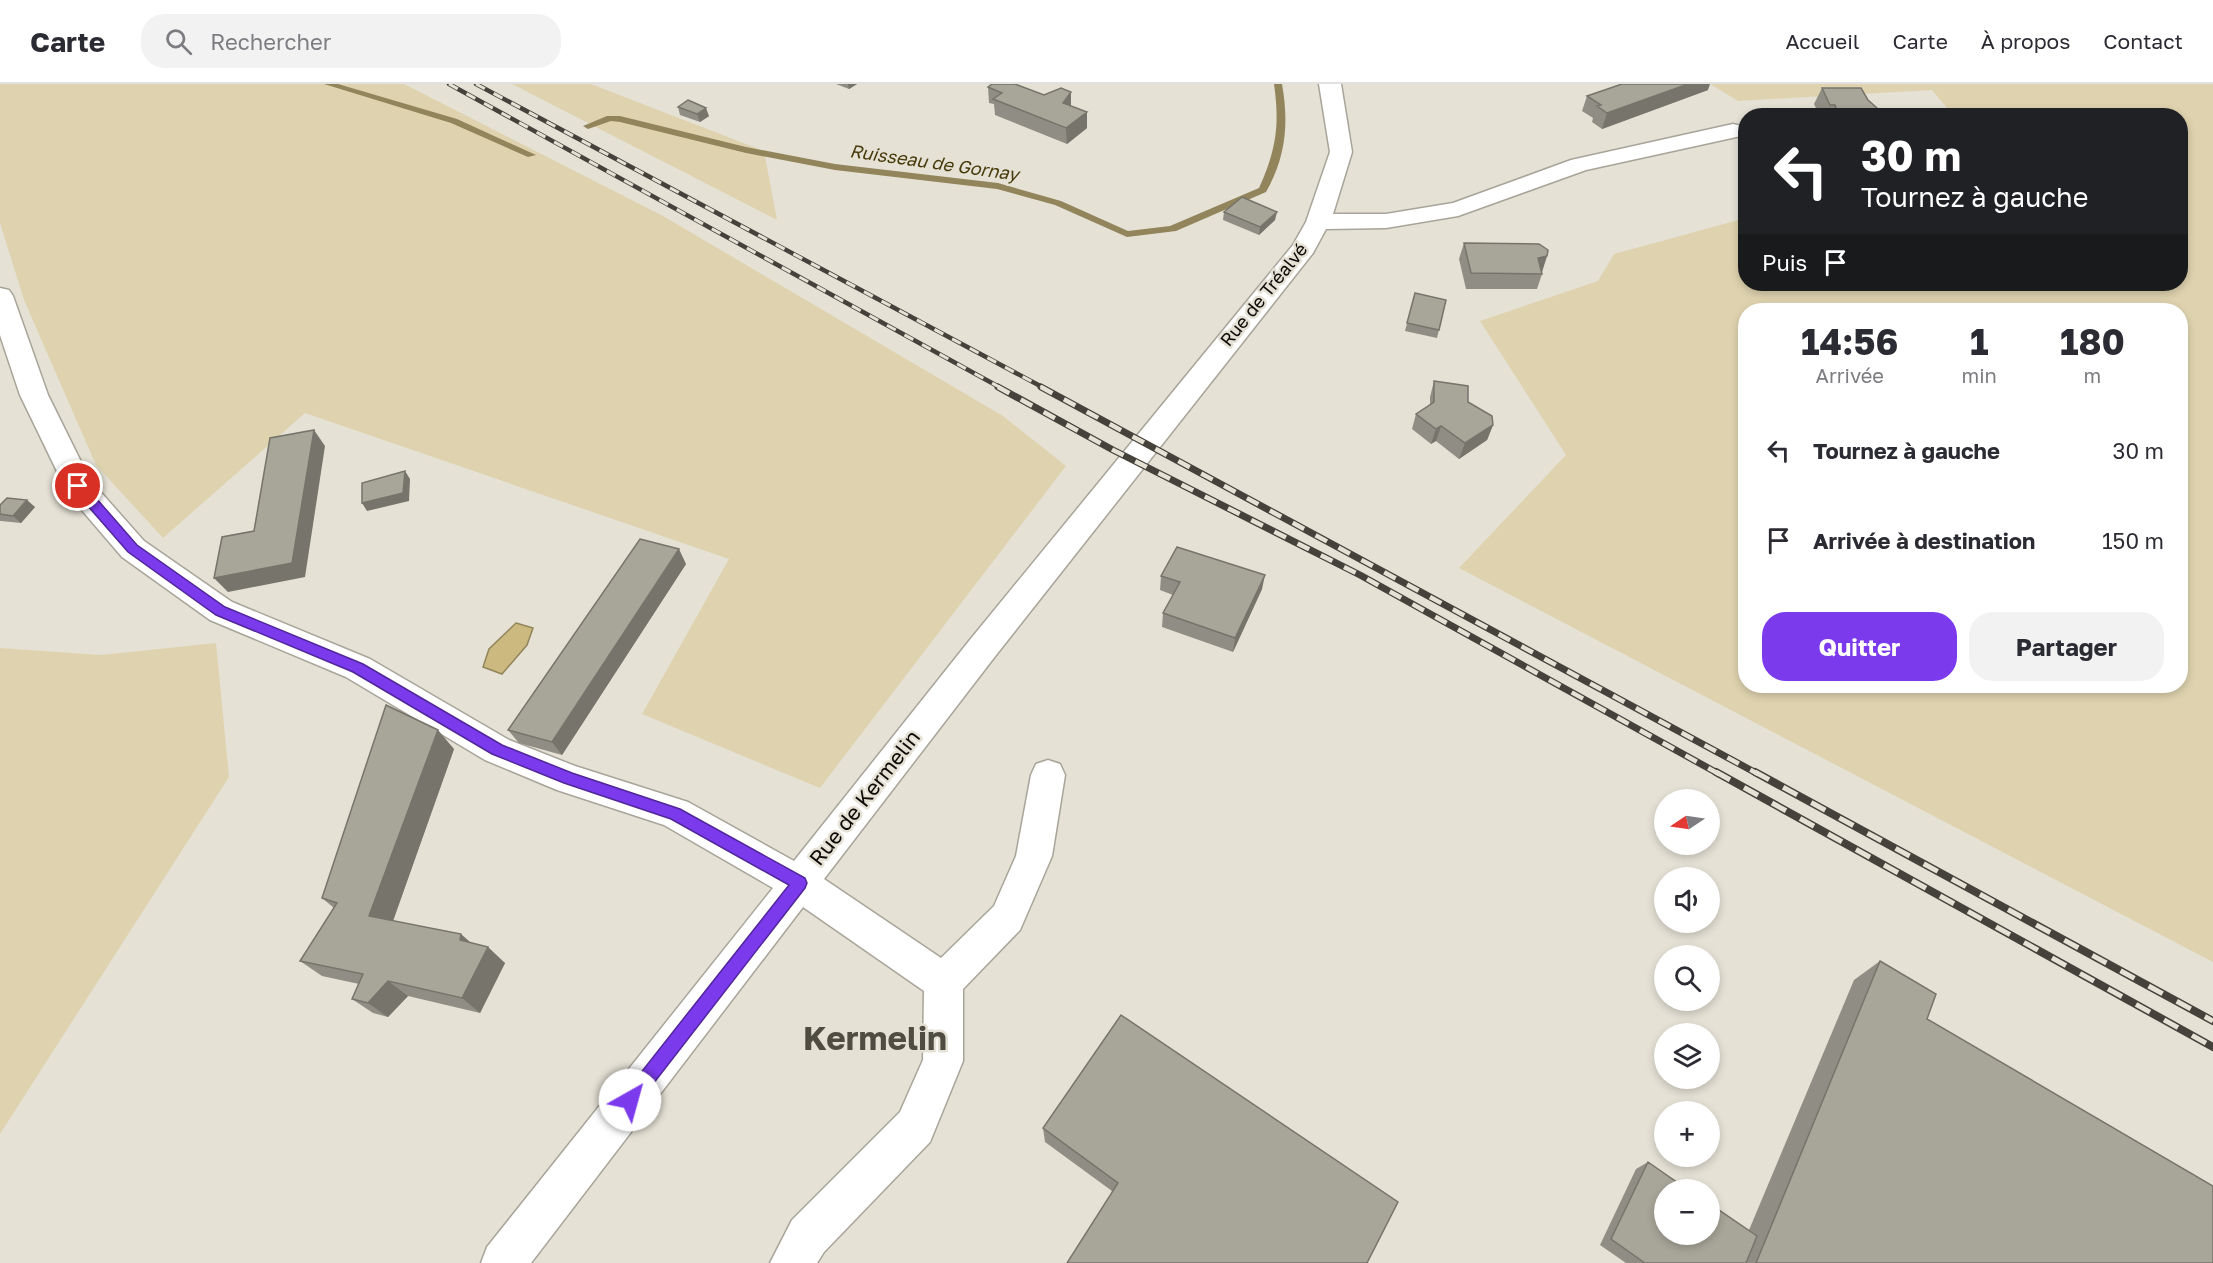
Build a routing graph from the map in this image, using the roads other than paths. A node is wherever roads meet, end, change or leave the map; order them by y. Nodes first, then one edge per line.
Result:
1 (1330, 84) edge
2 (1733, 131) dead end
3 (1318, 222) junction
4 (0, 296) edge
5 (1120, 478) joint
6 (1048, 776) dead end
7 (799, 883) junction
8 (944, 982) junction
9 (503, 1263) edge
10 (792, 1263) edge

1 - 3 street, Rue de Tréalvé
2 - 3 street
3 - 5 street, Rue de Tréalvé
4 - 7 street
5 - 7 street, Rue de Kermelin
6 - 8 street
7 - 8 street
7 - 9 street, Rue de Kermelin
8 - 10 street

